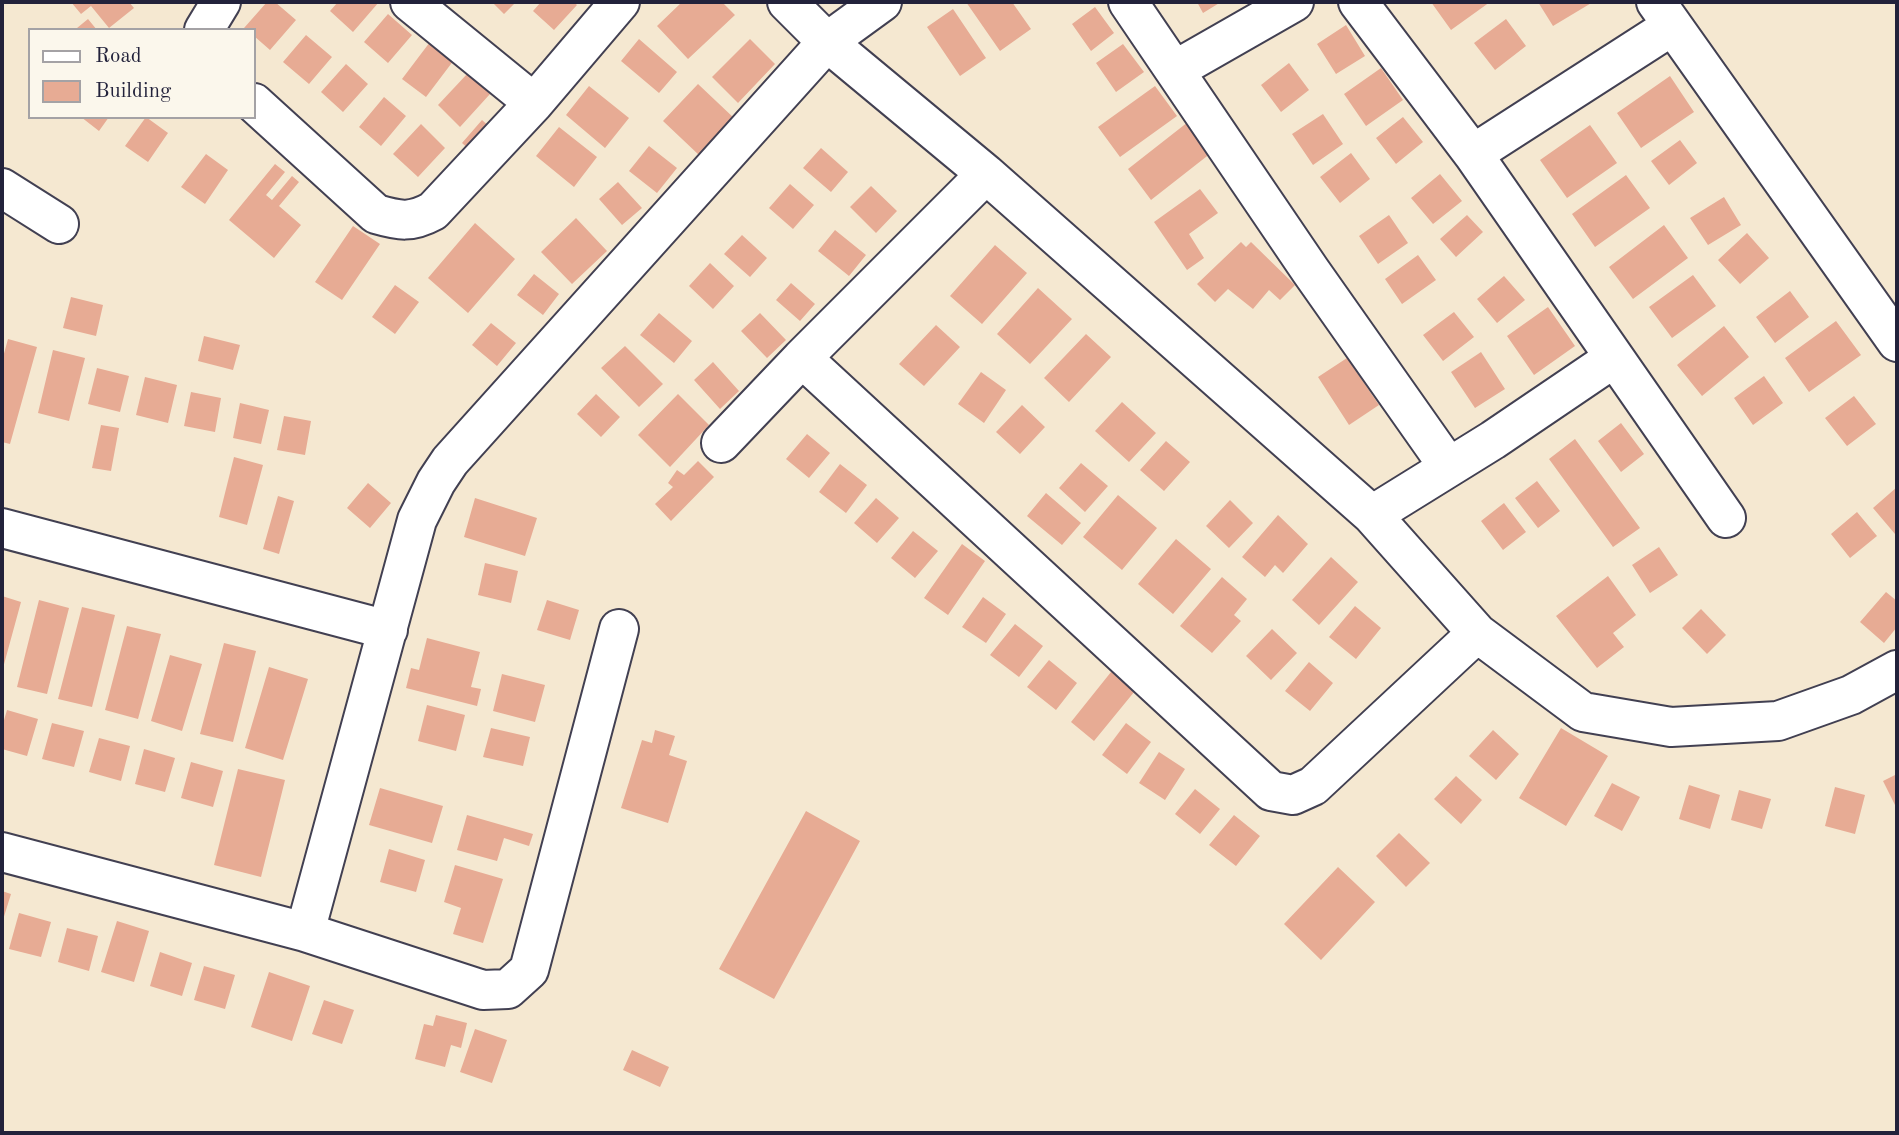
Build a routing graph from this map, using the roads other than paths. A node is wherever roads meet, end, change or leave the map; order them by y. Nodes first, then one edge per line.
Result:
1 (221, 2) edge
2 (410, 2) edge
3 (620, 2) edge
4 (787, 2) edge
5 (882, 2) edge
6 (1128, 2) edge
7 (1294, 2) edge
8 (1358, 2) edge
9 (1664, 14) edge
10 (205, 28) edge
11 (827, 42) junction
12 (1175, 70) junction
13 (534, 103) junction
14 (256, 105) edge
15 (1473, 154) junction
16 (986, 174) junction
17 (2, 188) edge
18 (58, 224) dead end
19 (1897, 342) edge
20 (1614, 358) junction
21 (802, 359) junction
22 (721, 443) dead end
23 (1448, 466) junction
24 (1372, 515) junction
25 (1726, 518) dead end
26 (2, 528) edge
27 (619, 629) dead end
28 (388, 630) junction
29 (1477, 633) junction
30 (1897, 670) edge
31 (2, 852) edge
32 (305, 932) junction

1 - 10 street
2 - 13 street
3 - 13 street
4 - 11 street
5 - 11 street
6 - 12 street
7 - 12 street
8 - 15 street
9 - 15 street
9 - 19 street
11 - 16 street
11 - 28 street
12 - 23 street
13 - 14 street
15 - 20 street
16 - 21 street
16 - 24 street
17 - 18 street
20 - 23 street
20 - 25 street
21 - 22 street
21 - 29 street
23 - 24 street
24 - 29 street
26 - 28 street
27 - 32 street
28 - 32 street
29 - 30 street
31 - 32 street

